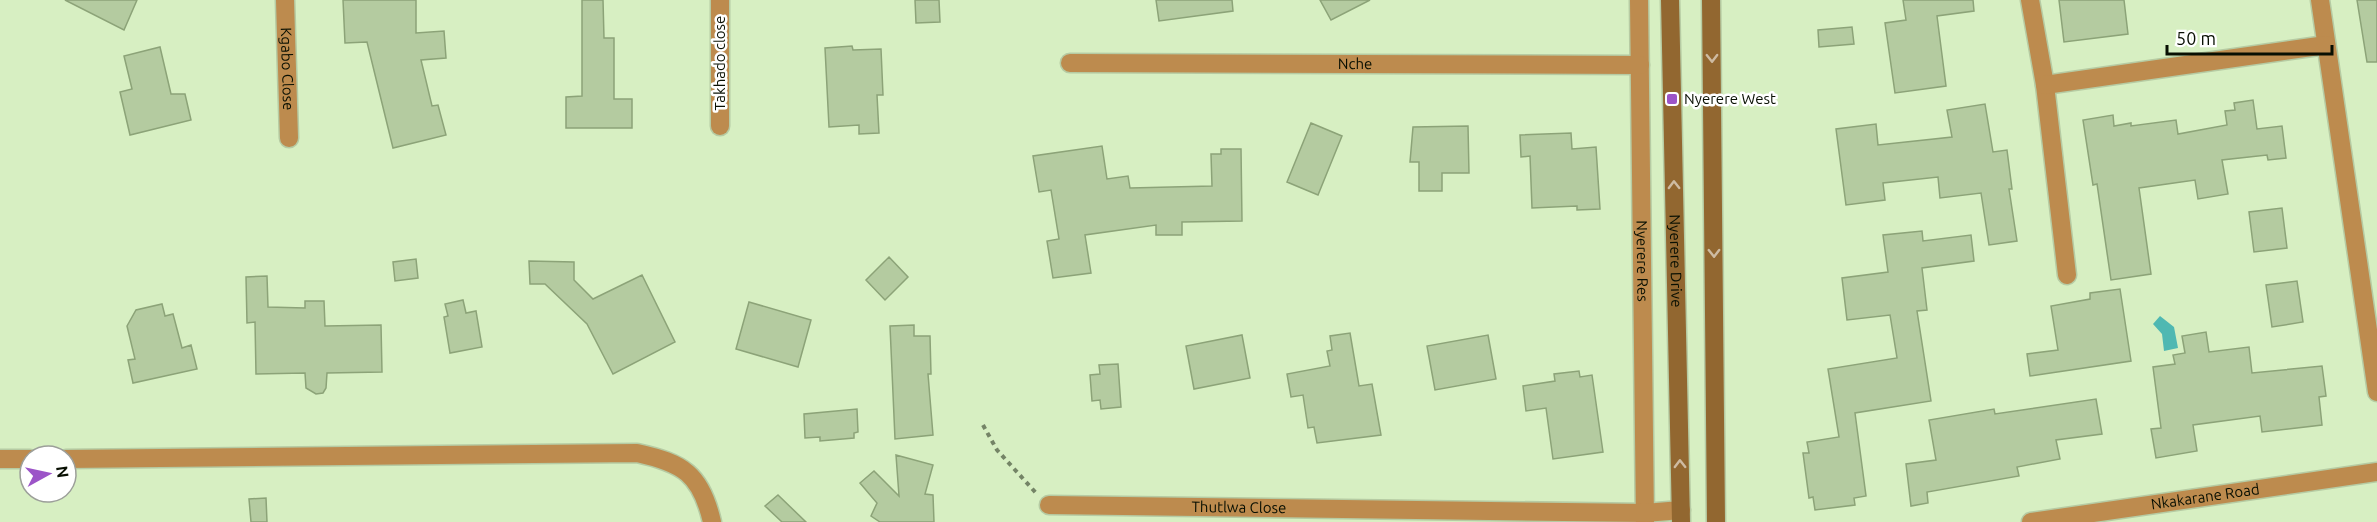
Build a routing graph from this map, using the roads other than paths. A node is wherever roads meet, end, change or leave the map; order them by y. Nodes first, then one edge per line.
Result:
1 (285, 0) edge
2 (720, 0) edge
3 (1640, 0) edge
4 (1671, 0) edge
5 (1711, 0) edge
6 (2030, 0) edge
7 (2320, 0) edge
8 (2326, 45) junction
9 (1070, 63) dead end
10 (1640, 65) junction
11 (2045, 85) junction
12 (720, 126) dead end
13 (289, 138) dead end
14 (2067, 275) dead end
15 (2377, 392) edge
16 (0, 459) edge
17 (18, 459) edge
18 (78, 459) edge
19 (2377, 472) edge
20 (1049, 505) road end
21 (1681, 516) edge
22 (2111, 516) edge
23 (1645, 518) edge
24 (712, 522) edge
25 (1716, 522) edge
26 (2031, 522) edge

1 - 13 street, Kgabo Close
2 - 12 street, Takhado close
3 - 10 street, Nyerere Res
21 -> 4 main road, Nyerere Drive
5 -> 25 main road
6 - 11 street
7 - 8 street
8 - 11 street
8 - 15 street
9 - 10 street, Nche
10 - 23 street, Nyerere Res
11 - 14 street
16 - 17 street
18 - 24 street
19 - 22 street, Nkakarane Road
20 - 23 street, Thutlwa Close
21 - 23 street, Thutlwa Close
22 - 26 street, Nkakarane Road

